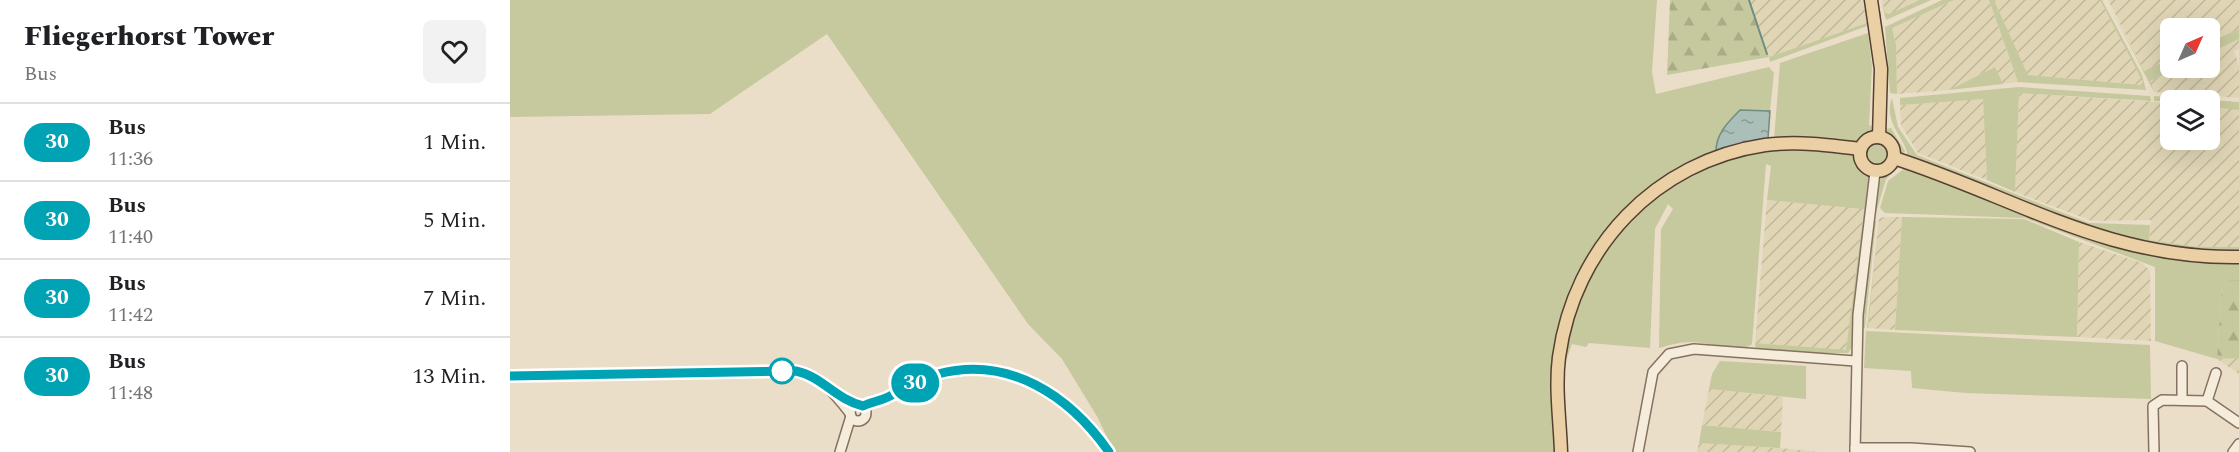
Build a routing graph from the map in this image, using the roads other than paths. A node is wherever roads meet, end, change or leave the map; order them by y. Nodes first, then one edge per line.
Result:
1 (1871, 0) edge
2 (1879, 137) junction
3 (1860, 149) junction
4 (1894, 158) junction
5 (1875, 172) junction
6 (2239, 257) edge
7 (1855, 362) junction
8 (2182, 366) dead end
9 (2216, 373) dead end
10 (510, 376) edge
11 (2182, 400) junction
12 (2207, 401) junction
13 (858, 412) junction
14 (2239, 423) edge
15 (2239, 444) edge
16 (1855, 450) edge
17 (840, 452) edge
18 (1109, 452) edge
19 (1561, 452) edge
20 (1638, 452) edge
21 (1970, 452) edge
22 (2154, 452) edge
23 (2233, 452) edge

1 - 2 main road
2 - 3 main road
2 - 4 main road
3 - 5 main road
3 - 19 main road
4 - 5 main road
4 - 6 main road
5 - 7 street
7 - 16 street
7 - 20 street
8 - 11 street
9 - 12 street
10 - 13 street
11 - 12 street
11 - 22 street
12 - 14 street
13 - 17 street
13 - 18 street
15 - 23 street
16 - 21 street

